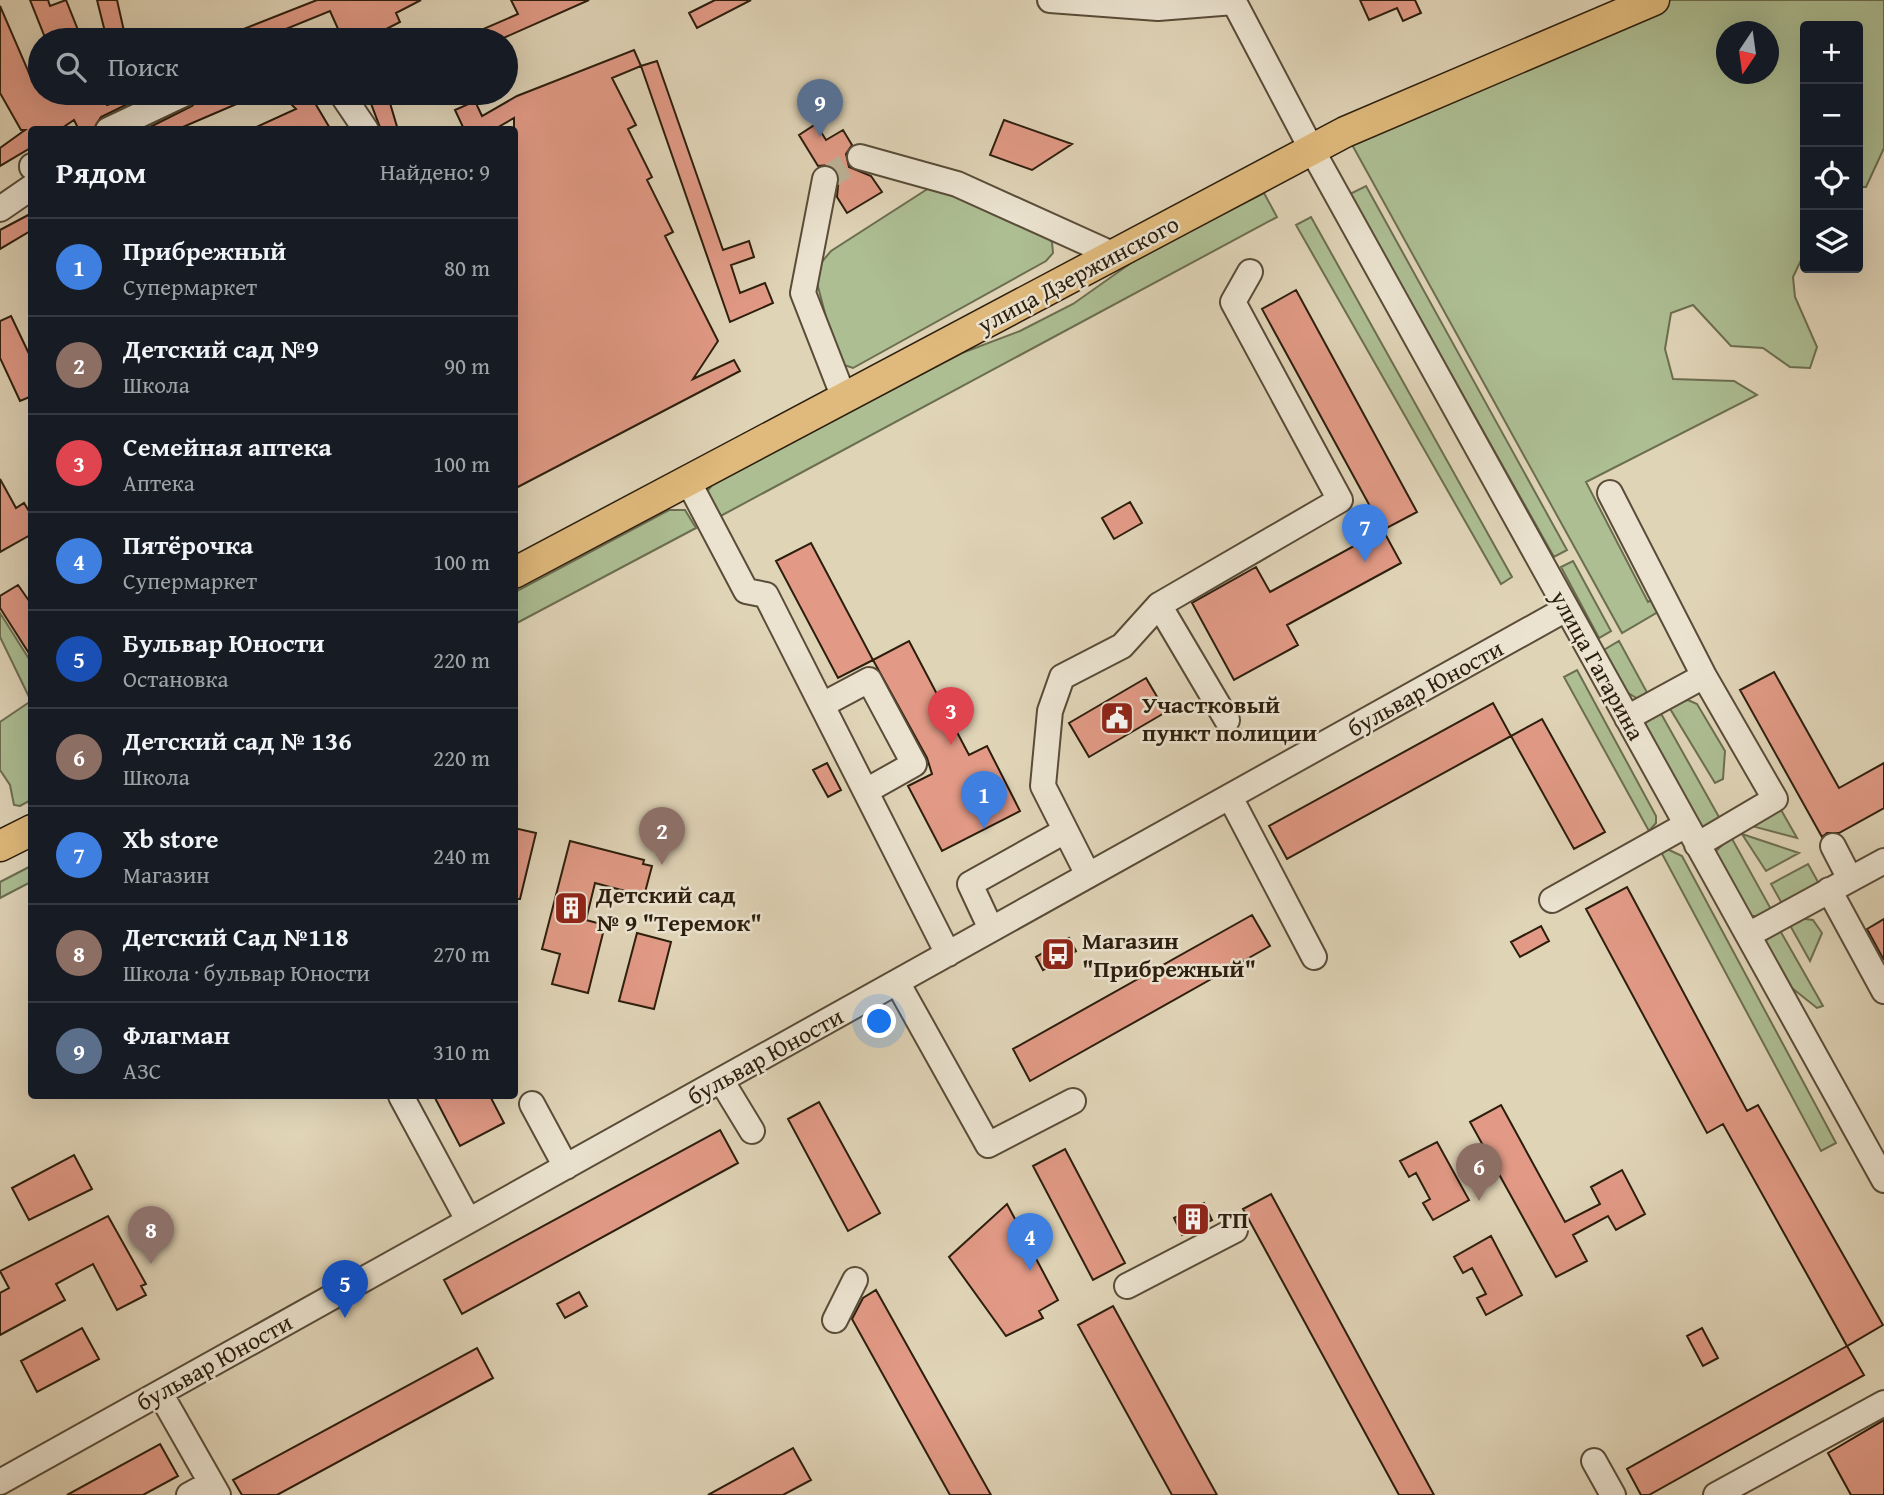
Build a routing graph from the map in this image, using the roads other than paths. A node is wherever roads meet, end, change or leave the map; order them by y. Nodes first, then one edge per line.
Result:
1 (1049, 0) edge
2 (1654, 0) edge
3 (1233, 1) edge
4 (161, 105) edge
5 (349, 105) edge
6 (116, 126) edge
7 (363, 126) edge
8 (1311, 150) junction
9 (860, 158) dead end
10 (825, 178) dead end
11 (28, 190) edge
12 (0, 209) edge
13 (1114, 255) junction
14 (1250, 272) dead end
15 (844, 398) junction
16 (688, 481) junction
17 (1610, 493) dead end
18 (518, 571) edge
19 (1159, 605) junction
20 (1566, 609) junction
21 (1704, 676) junction
22 (822, 705) junction
23 (1627, 718) junction
24 (1227, 720) dead end
25 (866, 791) junction
26 (1230, 797) junction
27 (1065, 831) junction
28 (28, 832) edge
29 (1692, 835) junction
30 (0, 846) edge
31 (1833, 846) dead end
32 (1884, 861) edge
33 (1088, 876) junction
34 (1840, 884) junction
35 (1552, 900) dead end
36 (991, 929) junction
37 (1748, 935) junction
38 (948, 954) junction
39 (1314, 957) dead end
40 (897, 982) junction
41 (1884, 991) edge
42 (721, 1080) junction
43 (403, 1099) edge
44 (1073, 1101) dead end
45 (532, 1104) dead end
46 (752, 1131) dead end
47 (566, 1167) junction
48 (1884, 1180) edge
49 (468, 1220) junction
50 (1235, 1230) dead end
51 (855, 1280) dead end
52 (1127, 1286) dead end
53 (835, 1320) dead end
54 (160, 1393) junction
55 (1884, 1403) edge
56 (1594, 1461) dead end
57 (0, 1482) edge
58 (206, 1491) edge
59 (1613, 1495) edge
60 (1716, 1495) edge

1 - 3 street
2 - 8 main road, улица Дзержинского
3 - 8 street, улица Гагарина
4 - 6 street
5 - 7 street
8 - 13 main road, улица Дзержинского
8 - 20 street, улица Гагарина
9 - 13 street
10 - 15 street
11 - 12 street
13 - 15 main road, улица Дзержинского
14 - 19 street
15 - 16 main road, улица Дзержинского
16 - 18 main road, улица Дзержинского
16 - 22 street
17 - 21 street
19 - 24 street
19 - 27 street
20 - 23 street, улица Гагарина
20 - 26 street, бульвар Юности
21 - 23 street
21 - 29 street
22 - 25 street
22 - 25 street
23 - 29 street, улица Гагарина
25 - 38 street
26 - 33 street, бульвар Юности
26 - 39 street
27 - 33 street
27 - 36 street
28 - 30 main road
29 - 35 street
29 - 37 street, улица Гагарина
31 - 34 street
32 - 34 street
33 - 36 street, бульвар Юности
34 - 37 street
34 - 41 street
36 - 38 street, бульвар Юности
37 - 48 street, улица Гагарина
38 - 40 street, бульвар Юности
40 - 42 street, бульвар Юности
40 - 44 street
42 - 46 street
42 - 47 street, бульвар Юности
43 - 49 street
45 - 47 street
47 - 49 street, бульвар Юности
49 - 54 street, бульвар Юности
50 - 52 street
51 - 53 street
54 - 57 street, бульвар Юности
54 - 58 street
55 - 60 street
56 - 59 street

